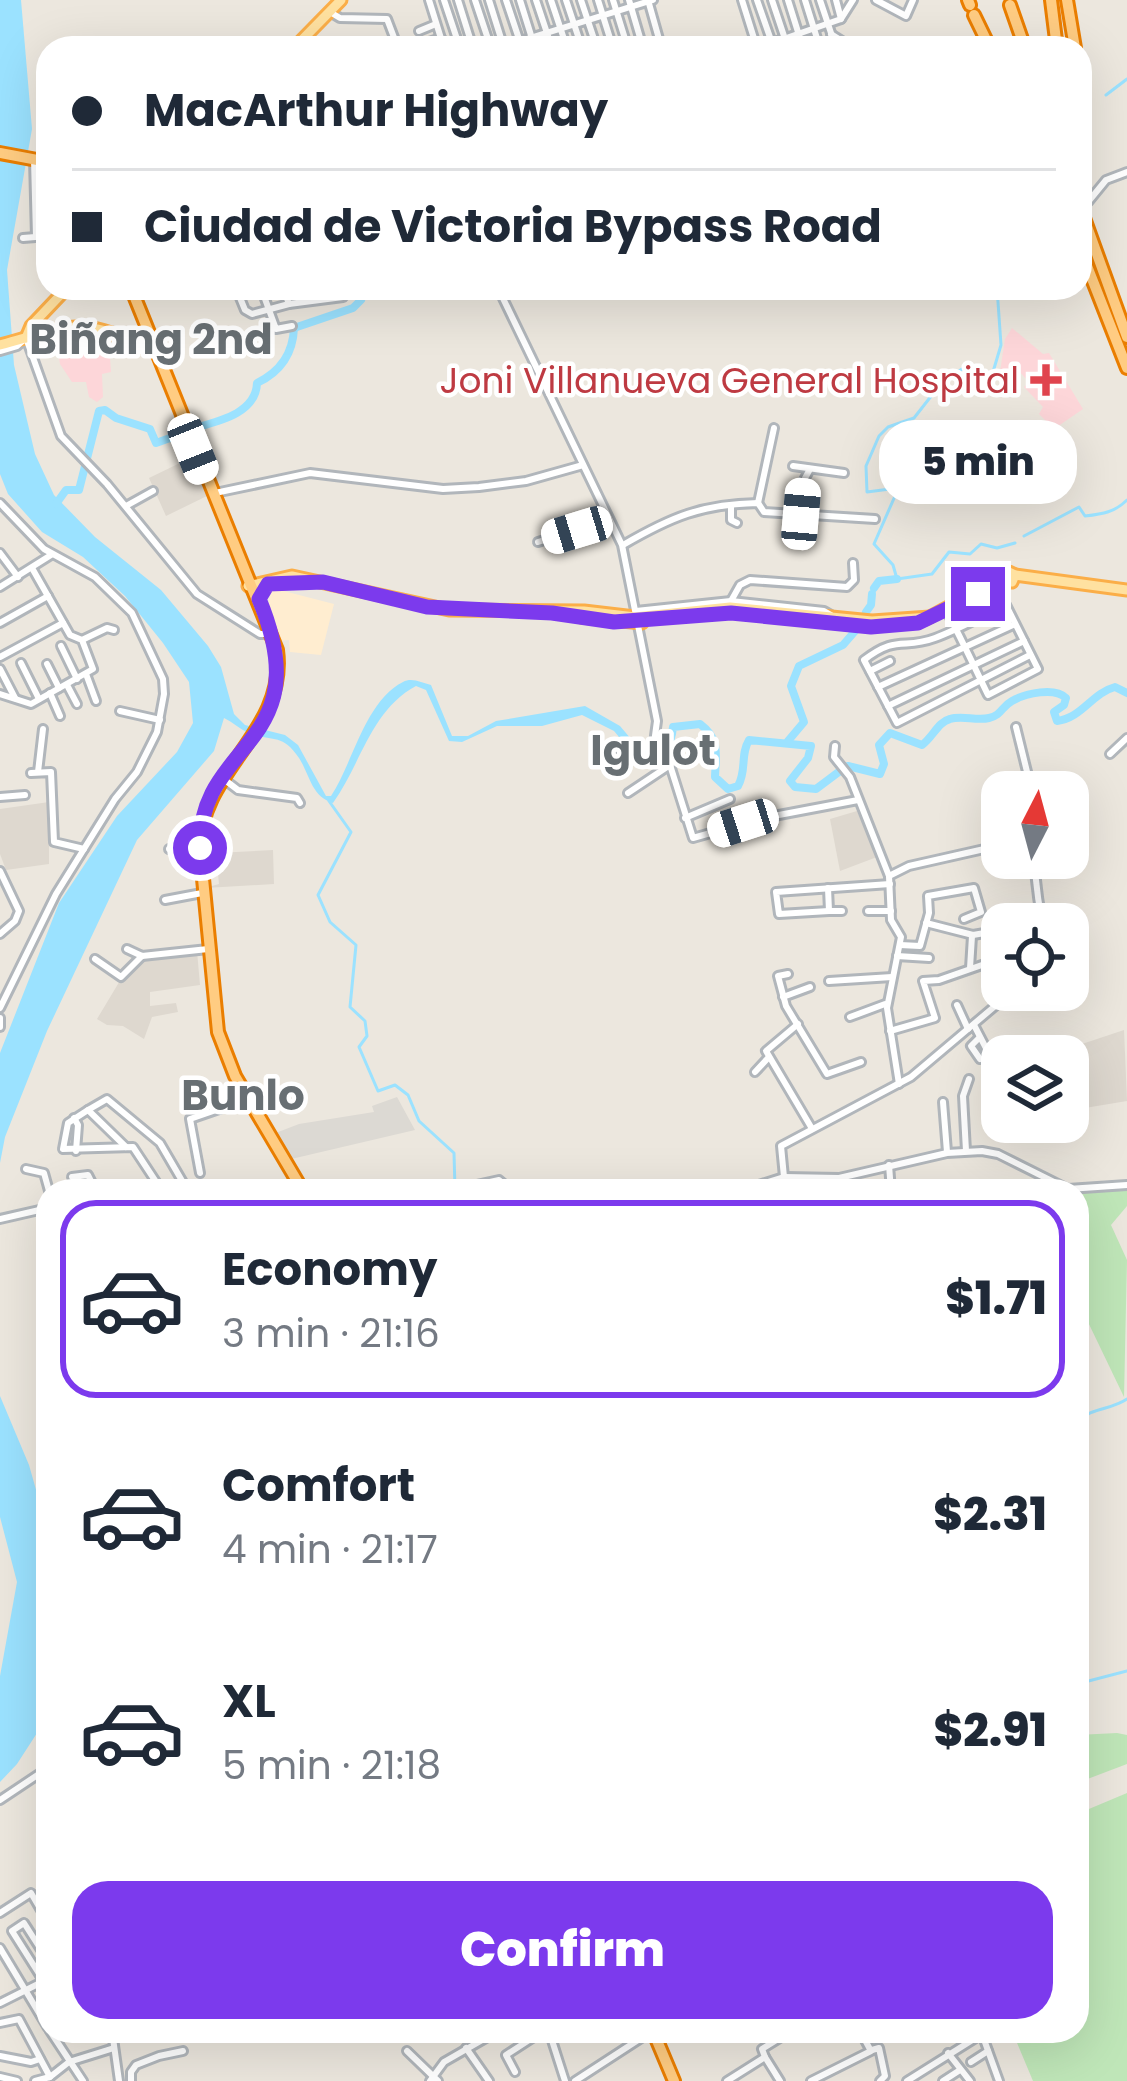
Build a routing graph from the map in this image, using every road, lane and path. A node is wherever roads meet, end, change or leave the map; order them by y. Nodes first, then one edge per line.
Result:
1 (341, 0) edge
2 (429, 0) edge
3 (444, 0) edge
4 (458, 0) edge
5 (475, 0) edge
6 (489, 0) edge
7 (506, 0) edge
8 (520, 0) edge
9 (536, 0) edge
10 (551, 0) edge
11 (566, 0) edge
12 (581, 0) edge
13 (598, 0) edge
14 (613, 0) edge
15 (650, 0) edge
16 (742, 0) edge
17 (757, 0) edge
18 (772, 0) edge
19 (788, 0) edge
20 (805, 0) edge
21 (820, 0) edge
22 (836, 0) edge
23 (853, 0) edge
24 (876, 0) edge
25 (1051, 0) edge
26 (1067, 0) edge
27 (910, 1) edge
28 (630, 4) edge
29 (1010, 5) dead end
30 (971, 7) edge
31 (330, 12) junction
32 (616, 12) junction
33 (603, 16) junction
34 (841, 19) junction
35 (588, 20) junction
36 (436, 23) junction
37 (574, 24) junction
38 (560, 29) junction
39 (829, 29) junction
40 (813, 30) junction
41 (419, 31) dead end
42 (548, 32) junction
43 (799, 35) joint
44 (306, 36) edge
45 (393, 36) edge
46 (440, 36) edge
47 (456, 36) edge
48 (469, 36) edge
49 (493, 36) edge
50 (496, 36) edge
51 (518, 36) edge
52 (531, 36) edge
53 (537, 36) edge
54 (549, 36) edge
55 (563, 36) edge
56 (578, 36) edge
57 (593, 36) edge
58 (609, 36) edge
59 (624, 36) edge
60 (640, 36) edge
61 (658, 36) edge
62 (754, 36) edge
63 (770, 36) edge
64 (784, 36) edge
65 (815, 36) edge
66 (832, 36) edge
67 (838, 36) edge
68 (984, 36) edge
69 (1020, 36) edge
70 (1056, 36) edge
71 (1073, 36) edge
72 (0, 155) edge
73 (33, 161) junction
74 (36, 162) edge
75 (1127, 172) edge
76 (1092, 196) edge
77 (1092, 230) edge
78 (36, 237) joint
79 (23, 238) dead end
80 (1092, 279) edge
81 (55, 300) edge
82 (135, 300) edge
83 (135, 300) edge
84 (240, 300) edge
85 (266, 300) edge
86 (288, 300) edge
87 (317, 300) joint
88 (333, 300) edge
89 (504, 300) edge
90 (289, 304) junction
91 (270, 310) junction
92 (292, 326) dead end
93 (149, 336) junction
94 (1127, 337) edge
95 (20, 342) junction
96 (0, 348) edge
97 (155, 350) junction
98 (1127, 368) edge
99 (774, 428) dead end
100 (583, 465) junction
101 (793, 466) dead end
102 (810, 469) junction
103 (844, 473) dead end
104 (153, 491) dead end
105 (214, 494) junction
106 (0, 503) edge
107 (758, 503) junction
108 (126, 506) junction
109 (731, 506) junction
110 (801, 514) junction
111 (610, 519) junction
112 (875, 519) dead end
113 (736, 523) dead end
114 (538, 542) dead end
115 (622, 545) junction
116 (0, 553) edge
117 (51, 555) junction
118 (853, 562) dead end
119 (32, 568) junction
120 (18, 577) junction
121 (0, 587) edge
122 (255, 588) junction
123 (1127, 590) edge
124 (48, 596) junction
125 (731, 601) junction
126 (946, 610) junction
127 (635, 617) junction
128 (834, 617) junction
129 (0, 622) edge
130 (63, 622) junction
131 (849, 622) junction
132 (1015, 624) junction
133 (956, 628) junction
134 (114, 630) dead end
135 (271, 634) junction
136 (82, 640) junction
137 (1024, 641) junction
138 (61, 646) dead end
139 (964, 647) junction
140 (1030, 655) junction
141 (0, 657) edge
142 (890, 662) dead end
143 (21, 664) dead end
144 (47, 664) dead end
145 (973, 665) junction
146 (0, 670) edge
147 (870, 671) junction
148 (86, 674) junction
149 (77, 679) junction
150 (981, 681) junction
151 (63, 686) junction
152 (878, 687) junction
153 (50, 693) junction
154 (0, 694) edge
155 (16, 700) junction
156 (35, 701) junction
157 (96, 701) dead end
158 (76, 704) dead end
159 (888, 706) junction
160 (120, 710) dead end
161 (34, 714) dead end
162 (60, 716) dead end
163 (160, 721) junction
164 (1016, 727) dead end
165 (43, 729) dead end
166 (1127, 738) edge
167 (835, 746) dead end
168 (620, 749) dead end
169 (1110, 754) dead end
170 (656, 756) junction
171 (670, 765) junction
172 (1027, 771) edge
173 (222, 777) junction
174 (628, 793) dead end
175 (25, 795) dead end
176 (0, 797) edge
177 (730, 799) dead end
178 (858, 800) junction
179 (300, 803) dead end
180 (685, 818) junction
181 (197, 848) junction
182 (84, 849) junction
183 (169, 849) dead end
184 (981, 850) edge
185 (0, 871) edge
186 (890, 880) junction
187 (2, 882) edge
188 (828, 888) junction
189 (200, 893) junction
190 (165, 900) dead end
191 (829, 911) junction
192 (842, 911) dead end
193 (868, 911) dead end
194 (891, 911) junction
195 (964, 919) dead end
196 (926, 923) junction
197 (0, 934) edge
198 (981, 934) edge
199 (973, 935) junction
200 (899, 945) junction
201 (127, 949) dead end
202 (206, 949) junction
203 (142, 956) junction
204 (897, 956) junction
205 (929, 958) dead end
206 (95, 959) dead end
207 (981, 965) edge
208 (970, 968) junction
209 (924, 971) dead end
210 (788, 974) dead end
211 (892, 977) junction
212 (829, 981) dead end
213 (923, 981) junction
214 (810, 987) dead end
215 (2, 994) edge
216 (783, 997) junction
217 (887, 1004) junction
218 (957, 1005) dead end
219 (0, 1008) edge
220 (989, 1011) edge
221 (850, 1017) dead end
222 (0, 1018) edge
223 (798, 1024) junction
224 (970, 1027) junction
225 (0, 1028) edge
226 (890, 1031) junction
227 (979, 1038) junction
228 (981, 1041) edge
229 (769, 1057) junction
230 (980, 1059) dead end
231 (861, 1062) dead end
232 (755, 1072) dead end
233 (969, 1079) dead end
234 (899, 1084) junction
235 (193, 1088) dead end
236 (246, 1100) junction
237 (943, 1102) dead end
238 (88, 1110) junction
239 (199, 1115) junction
240 (74, 1118) junction
241 (811, 1127) junction
242 (126, 1147) junction
243 (76, 1151) junction
244 (966, 1151) junction
245 (947, 1153) junction
246 (889, 1165) junction
247 (26, 1169) dead end
248 (200, 1173) dead end
249 (72, 1177) dead end
250 (784, 1177) junction
251 (46, 1179) edge
252 (90, 1179) edge
253 (154, 1179) edge
254 (180, 1179) edge
255 (293, 1179) edge
256 (778, 1179) edge
257 (891, 1179) edge
258 (1048, 1179) edge
259 (1127, 1185) edge
260 (1089, 1188) edge
261 (36, 1211) edge
262 (0, 1219) edge
263 (36, 1776) edge
264 (0, 1800) edge
265 (36, 1902) edge
266 (0, 1913) edge
267 (36, 1943) edge
268 (0, 1948) edge
269 (35, 1966) edge
270 (36, 1988) edge
271 (0, 1989) edge
272 (26, 1992) junction
273 (4, 2002) edge
274 (36, 2009) edge
275 (0, 2023) edge
276 (57, 2043) edge
277 (113, 2043) edge
278 (473, 2043) edge
279 (526, 2043) edge
280 (551, 2043) edge
281 (637, 2043) edge
282 (660, 2043) edge
283 (772, 2043) edge
284 (870, 2043) edge
285 (887, 2043) edge
286 (966, 2043) edge
287 (986, 2043) edge
288 (114, 2048) junction
289 (466, 2048) junction
290 (875, 2049) junction
291 (183, 2051) dead end
292 (407, 2051) dead end
293 (989, 2051) junction
294 (948, 2053) junction
295 (0, 2056) edge
296 (765, 2057) junction
297 (40, 2060) junction
298 (415, 2060) junction
299 (69, 2062) junction
300 (971, 2062) dead end
301 (406, 2068) dead end
302 (960, 2069) junction
303 (996, 2071) junction
304 (515, 2072) dead end
305 (775, 2073) junction
306 (50, 2077) junction
307 (0, 2078) edge
308 (983, 2078) dead end
309 (434, 2079) edge
310 (904, 2080) edge
311 (16, 2081) edge
312 (35, 2081) edge
313 (83, 2081) edge
314 (119, 2081) edge
315 (131, 2081) edge
316 (489, 2081) edge
317 (565, 2081) edge
318 (575, 2081) edge
319 (677, 2081) edge
320 (727, 2081) edge
321 (762, 2081) edge
322 (780, 2081) edge
323 (811, 2081) edge
324 (880, 2081) edge
325 (943, 2081) edge
326 (970, 2081) edge
327 (999, 2081) edge

1 - 31 main road
2 - 36 street
3 - 47 street
4 - 48 street
5 - 49 street
6 - 50 street
7 - 51 street
8 - 52 street
9 - 42 street
10 - 38 street
11 - 37 street
12 - 35 street
13 - 33 street
14 - 32 street
15 - 28 street
15 - 61 street
16 - 62 street
17 - 63 street
18 - 64 street
19 - 43 street
20 - 40 street
21 - 39 street
22 - 34 street
23 - 34 street
24 - 27 street
25 - 70 highway
26 - 71 highway
28 - 32 street
28 - 60 street
29 - 69 highway
30 - 68 highway
31 - 44 main road
31 - 45 street
32 - 33 street
32 - 59 street
33 - 35 street
33 - 58 street
34 - 39 street
35 - 37 street
35 - 57 street
36 - 41 street
36 - 46 street
37 - 38 street
37 - 56 street
38 - 42 street
38 - 55 street
39 - 40 street
39 - 66 street
39 - 67 street
40 - 43 street
40 - 65 street
42 - 53 street
42 - 54 street
72 - 73 highway
73 - 74 highway
73 - 78 street
75 - 76 street
77 - 94 highway
78 - 79 street
80 - 98 highway
81 - 95 main road
82 - 93 highway
83 - 93 main road
84 - 91 street
85 - 91 street
86 - 90 street
87 - 88 street
87 - 90 street
89 - 100 street
90 - 91 street
91 - 92 street
93 - 97 highway
95 - 96 main road
95 - 97 main road
95 - 108 street
97 - 105 highway
99 - 107 street
100 - 105 street
100 - 111 street
101 - 102 street
102 - 103 street
102 - 110 street
104 - 108 street
105 - 122 highway
106 - 117 street
107 - 109 street
107 - 110 street
108 - 135 street
109 - 113 street
109 - 115 street
110 - 112 street
111 - 114 street
111 - 115 street
115 - 127 street
116 - 120 street
117 - 119 street
117 - 163 street
118 - 125 street
119 - 120 street
119 - 124 street
120 - 121 street
122 - 127 main road
122 - 135 highway
123 - 126 main road
124 - 129 street
124 - 130 street
125 - 127 street
125 - 128 street
126 - 131 main road
126 - 133 street
127 - 128 main road
127 - 131 main road
127 - 170 street
128 - 131 main road
130 - 136 street
130 - 141 street
132 - 133 street
132 - 137 street
132 - 139 street
133 - 139 street
133 - 147 street
134 - 136 street
135 - 173 highway
136 - 148 street
137 - 140 street
137 - 145 street
138 - 149 street
139 - 145 street
139 - 152 street
140 - 150 street
140 - 150 street
142 - 147 street
143 - 156 street
144 - 151 street
145 - 150 street
145 - 159 street
146 - 155 street
147 - 152 street
148 - 149 street
148 - 157 street
149 - 151 street
150 - 159 street
151 - 153 street
151 - 158 street
152 - 159 street
153 - 156 street
153 - 162 street
154 - 155 street
155 - 156 street
156 - 161 street
160 - 163 street
163 - 182 street
164 - 172 street
165 - 182 street
166 - 169 street
167 - 178 street
168 - 170 street
170 - 171 street
171 - 174 street
171 - 180 street
173 - 179 street
173 - 181 highway
175 - 176 street
177 - 180 street
178 - 180 street
178 - 186 street
181 - 183 street
181 - 189 highway
182 - 215 street
184 - 186 street
185 - 187 street
186 - 188 street
186 - 194 street
187 - 197 street
188 - 191 street
188 - 191 street
189 - 190 street
189 - 202 highway
191 - 192 street
193 - 194 street
194 - 200 street
195 - 196 street
196 - 199 street
196 - 200 street
198 - 199 street
199 - 208 street
200 - 204 street
201 - 203 street
202 - 203 street
202 - 236 highway
203 - 206 street
204 - 205 street
204 - 211 street
207 - 208 street
208 - 213 street
209 - 213 street
210 - 216 street
211 - 212 street
211 - 217 street
213 - 226 street
214 - 216 street
215 - 219 street
216 - 223 street
217 - 221 street
217 - 226 street
218 - 224 street
220 - 224 street
222 - 225 street
223 - 229 street
223 - 231 street
224 - 227 street
224 - 234 street
226 - 234 street
227 - 228 street
227 - 230 street
229 - 232 street
229 - 241 street
233 - 244 street
234 - 241 street
235 - 239 street
236 - 239 street
236 - 255 highway
237 - 245 street
238 - 240 street
238 - 242 street
238 - 254 street
239 - 248 street
240 - 243 street
240 - 243 street
241 - 250 street
242 - 243 street
242 - 253 street
244 - 245 street
244 - 258 street
245 - 246 street
246 - 250 street
246 - 257 street
247 - 251 street
249 - 252 street
250 - 256 street
259 - 260 street
261 - 262 street
263 - 264 street
265 - 266 street
267 - 269 street
268 - 272 street
270 - 272 street
271 - 273 street
272 - 273 street
272 - 274 street
275 - 297 street
276 - 299 street
277 - 288 street
278 - 289 street
279 - 304 street
280 - 317 street
281 - 318 street
282 - 319 highway
283 - 296 street
284 - 290 street
285 - 290 street
286 - 294 street
287 - 293 street
288 - 299 street
288 - 314 street
289 - 309 street
289 - 316 street
290 - 323 street
290 - 324 street
291 - 315 street
292 - 298 street
293 - 300 street
293 - 303 street
294 - 302 street
294 - 310 street
295 - 297 street
296 - 305 street
296 - 320 street
297 - 306 street
298 - 301 street
298 - 309 street
299 - 306 street
299 - 313 street
302 - 325 street
302 - 326 street
303 - 308 street
303 - 327 street
305 - 321 street
305 - 322 street
306 - 312 street
307 - 311 street

